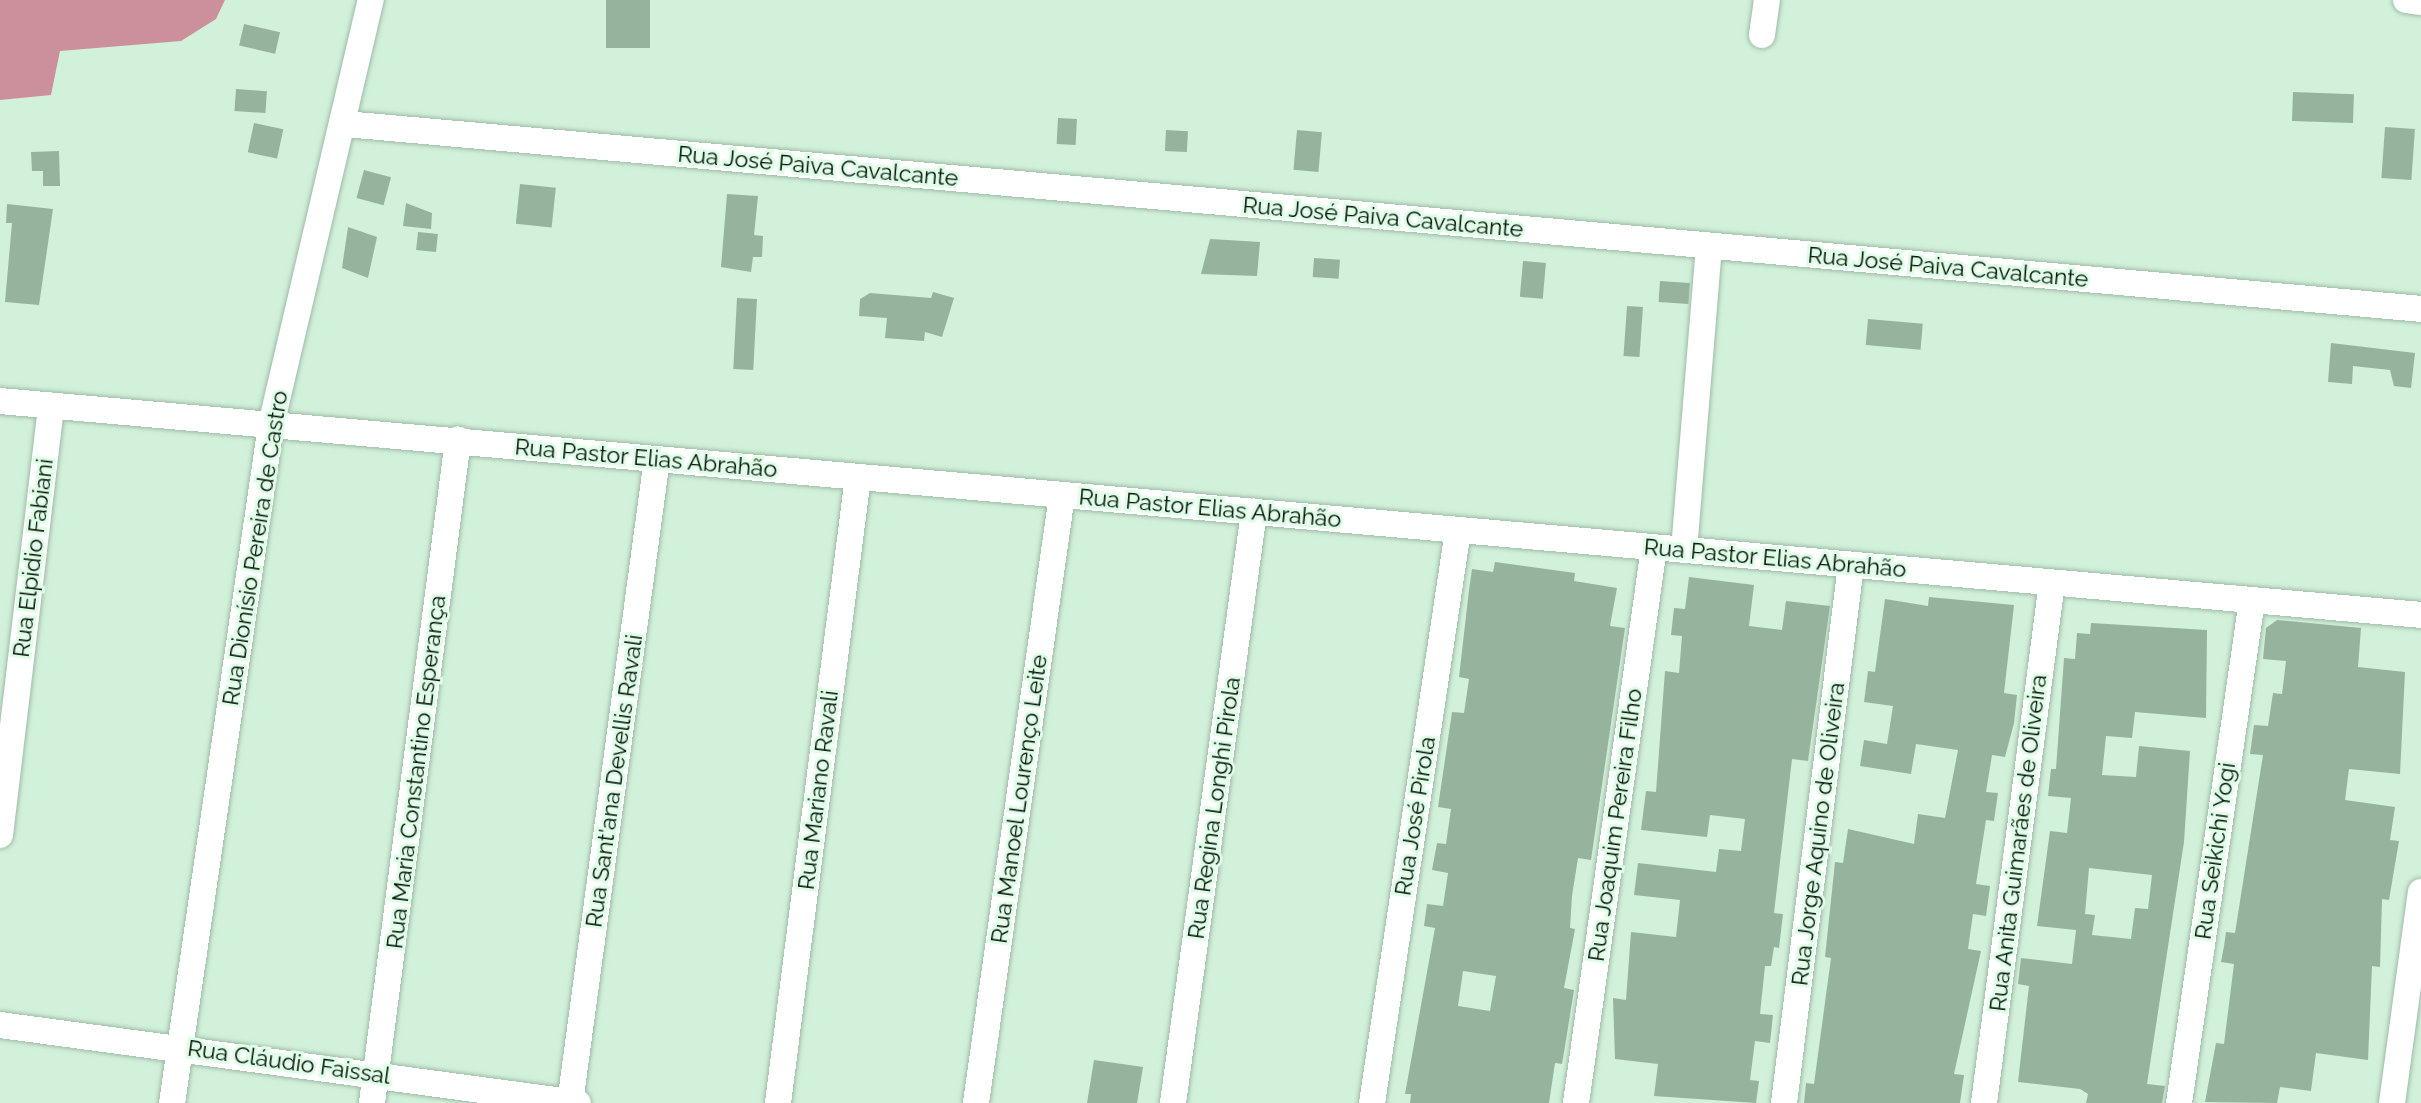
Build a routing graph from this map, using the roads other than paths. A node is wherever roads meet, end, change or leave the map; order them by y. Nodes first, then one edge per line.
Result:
1 (371, 0) edge
2 (1767, 0) edge
3 (2406, 0) edge
4 (2421, 2) edge
5 (1762, 36) dead end
6 (345, 124) junction
7 (1709, 246) junction
8 (2421, 309) edge
9 (0, 401) edge
10 (51, 406) junction
11 (271, 425) junction
12 (458, 440) junction
13 (657, 459) junction
14 (858, 477) junction
15 (1062, 495) junction
16 (1255, 512) junction
17 (1458, 530) junction
18 (1654, 547) junction
19 (1684, 550) junction
20 (1852, 565) junction
21 (2052, 583) junction
22 (2252, 600) junction
23 (2421, 615) edge
24 (0, 835) edge
25 (2421, 892) edge
26 (0, 1025) edge
27 (179, 1047) junction
28 (376, 1074) junction
29 (172, 1103) edge
30 (372, 1103) edge
31 (573, 1103) edge
32 (778, 1103) edge
33 (976, 1103) edge
34 (1173, 1103) edge
35 (1372, 1103) edge
36 (1576, 1103) edge
37 (1784, 1103) edge
38 (1984, 1103) edge
39 (2179, 1103) edge
40 (2392, 1103) edge

1 - 6 street, Rua Dionísio Pereira de Castro
2 - 5 street
3 - 4 street
6 - 7 street, Rua José Paiva Cavalcante
6 - 11 street, Rua Dionísio Pereira de Castro
7 - 8 street, Rua José Paiva Cavalcante
7 - 19 street
9 - 10 street, Rua Pastor Elias Abrahão
10 - 11 street, Rua Pastor Elias Abrahão
10 - 24 street, Rua Elpidio Fabiani
11 - 12 street, Rua Pastor Elias Abrahão
11 - 27 street, Rua Dionísio Pereira de Castro
12 - 13 street, Rua Pastor Elias Abrahão
12 - 28 street, Rua Maria Constantino Esperança
13 - 14 street, Rua Pastor Elias Abrahão
13 - 31 street, Rua Sant'ana Devellis Ravali
14 - 15 street, Rua Pastor Elias Abrahão
14 - 32 street, Rua Mariano Ravali
15 - 16 street, Rua Pastor Elias Abrahão
15 - 33 street, Rua Manoel Lourenço Leite
16 - 17 street, Rua Pastor Elias Abrahão
16 - 34 street, Rua Regina Longhi Pirola
17 - 18 street, Rua Pastor Elias Abrahão
17 - 35 street, Rua José Pirola
18 - 19 street, Rua Pastor Elias Abrahão
18 - 36 street, Rua Joaquim Pereira Filho
19 - 20 street, Rua Pastor Elias Abrahão
20 - 21 street, Rua Pastor Elias Abrahão
20 - 37 street, Rua Jorge Aquino de Oliveira
21 - 22 street, Rua Pastor Elias Abrahão
21 - 38 street, Rua Anita Guimarães de Oliveira
22 - 23 street, Rua Pastor Elias Abrahão
22 - 39 street, Rua Seikichi Yogi
25 - 40 street
26 - 27 street, Rua Cláudio Faissal
27 - 28 street, Rua Cláudio Faissal
27 - 29 street, Rua Dionísio Pereira de Castro
28 - 30 street, Rua Maria Constantino Esperança
28 - 31 street, Rua Cláudio Faissal

